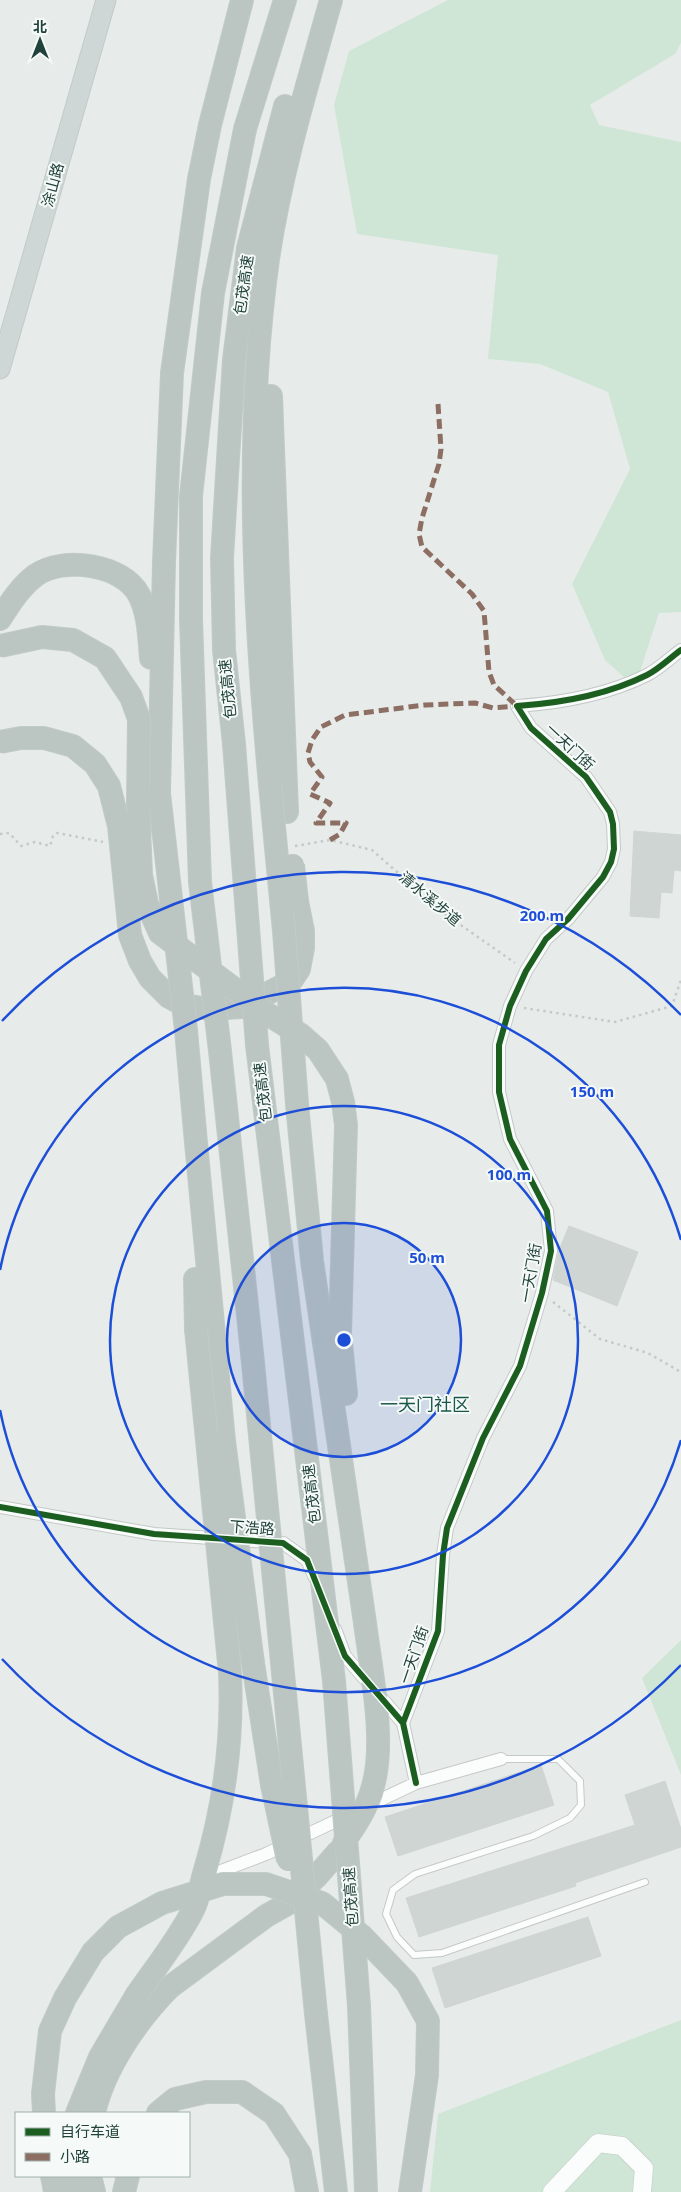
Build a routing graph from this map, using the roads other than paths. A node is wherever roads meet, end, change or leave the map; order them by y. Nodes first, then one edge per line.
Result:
1 (106, 0) edge
2 (242, 0) edge
3 (285, 0) edge
4 (317, 0) edge
5 (331, 0) edge
6 (284, 138) junction
7 (282, 186) junction
8 (0, 370) edge
9 (0, 619) edge
10 (0, 646) edge
11 (681, 650) edge
12 (160, 728) junction
13 (0, 742) edge
14 (204, 1328) junction
15 (332, 1337) junction
16 (0, 1507) edge
17 (403, 1722) junction
18 (501, 1759) joint
19 (416, 1783) junction
20 (644, 1882) dead end
21 (157, 1896) dead end
22 (311, 1971) junction
23 (44, 2112) edge
24 (77, 2112) edge
25 (94, 2112) edge
26 (159, 2112) edge
27 (128, 2177) edge
28 (70, 2181) edge
29 (94, 2192) edge
30 (124, 2192) edge
31 (307, 2192) edge
32 (336, 2192) edge
33 (366, 2192) edge
34 (410, 2192) edge
35 (552, 2192) edge
36 (642, 2192) edge

1 - 8 main road, 涂山路
2 - 12 highway
3 - 22 highway, 包茂高速, bridge
4 - 6 highway, 包茂高速
5 - 6 highway
6 - 7 highway
6 - 33 highway, 包茂高速, bridge
7 - 13 highway, bridge
7 - 15 highway, bridge
9 - 12 highway
10 - 15 highway, bridge
11 - 17 street, 一天门街
12 - 14 highway, bridge
14 - 22 highway, bridge
14 - 24 highway, bridge
15 - 25 highway, bridge
16 - 17 street, 下浩路
17 - 19 street
18 - 19 street
18 - 20 lane
19 - 21 street
22 - 32 highway, 包茂高速, bridge
23 - 34 highway, bridge
26 - 31 highway
27 - 30 highway
28 - 29 highway
35 - 36 main road

